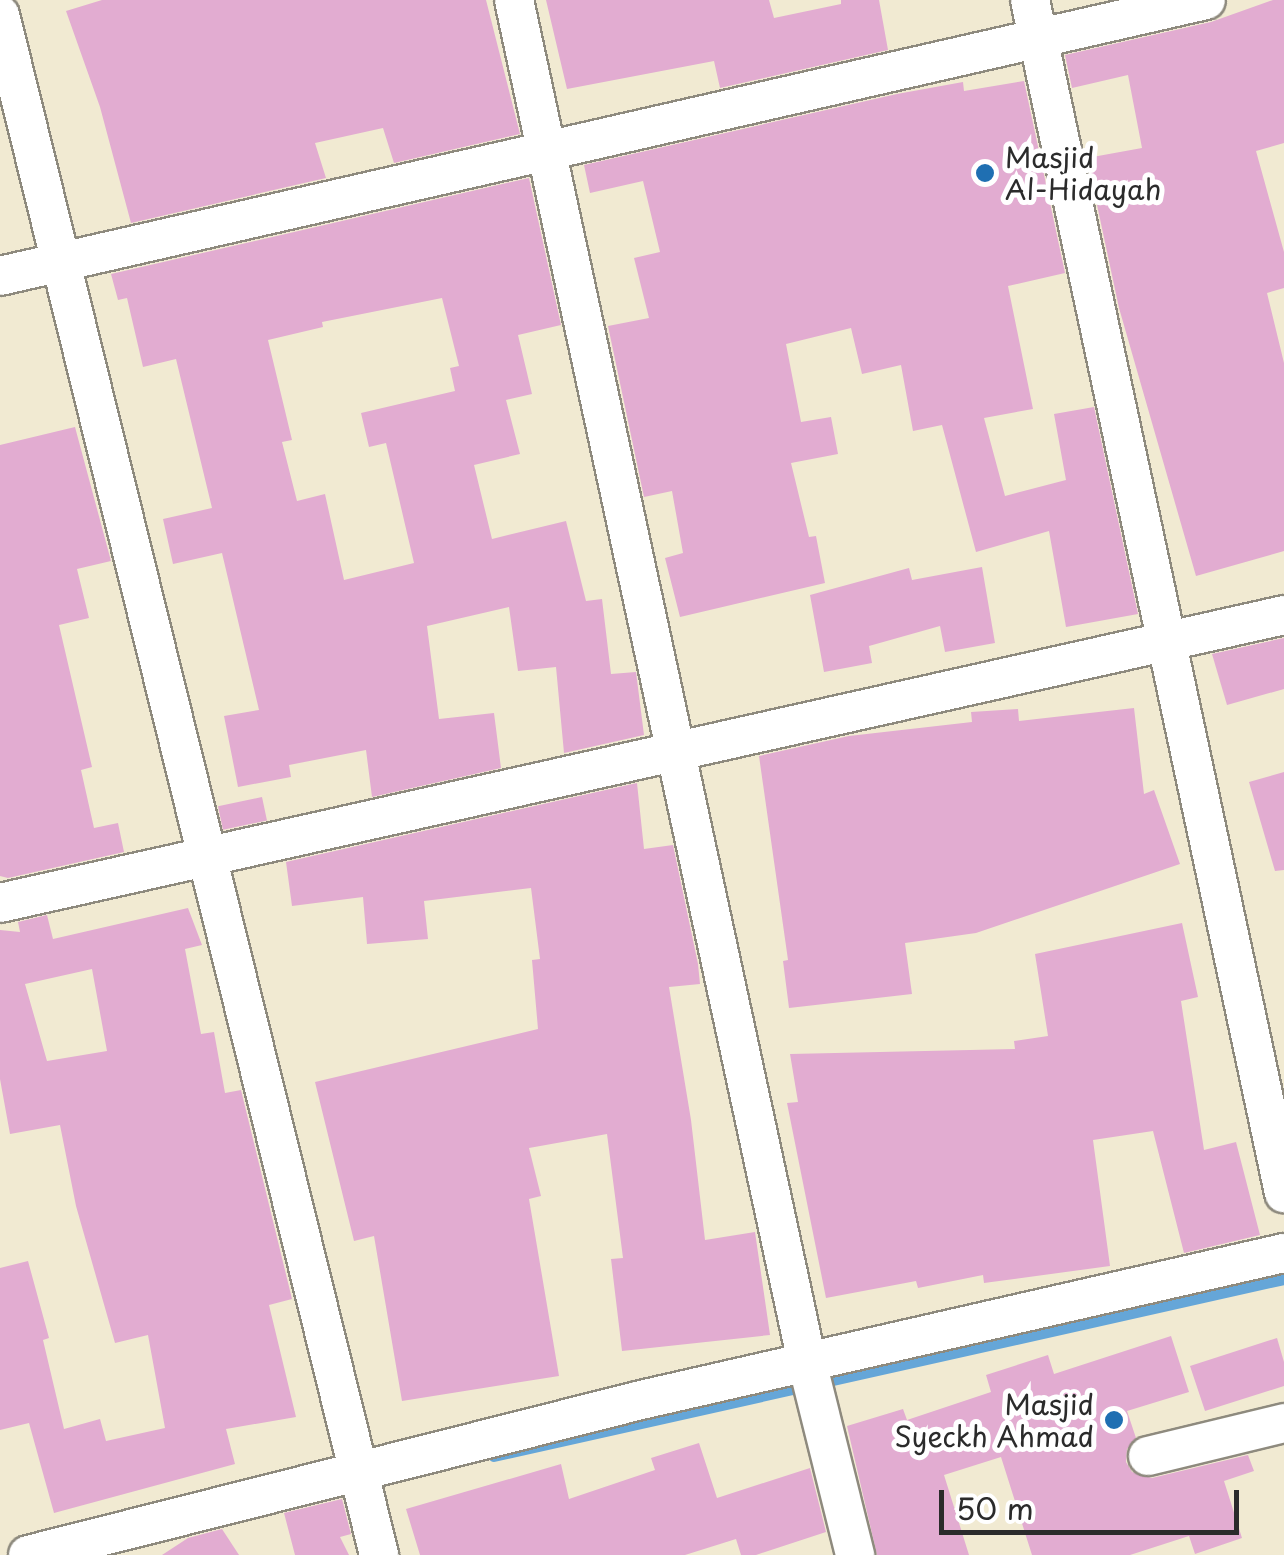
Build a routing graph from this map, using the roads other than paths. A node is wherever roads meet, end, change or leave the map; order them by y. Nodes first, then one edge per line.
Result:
1 (514, 0) edge
2 (1030, 0) edge
3 (1206, 0) edge
4 (0, 14) edge
5 (1040, 38) junction
6 (547, 150) junction
7 (61, 262) junction
8 (0, 276) edge
9 (1284, 615) edge
10 (1166, 641) junction
11 (676, 751) junction
12 (206, 856) junction
13 (0, 903) edge
14 (1284, 1193) edge
15 (1284, 1253) edge
16 (808, 1366) junction
17 (1284, 1423) edge
18 (1148, 1456) dead end
19 (358, 1473) junction
20 (377, 1547) edge
21 (28, 1555) edge
22 (854, 1555) edge

1 - 6 street
2 - 5 street
3 - 5 street
4 - 7 street
5 - 6 street
5 - 10 street
6 - 7 street
6 - 11 street
7 - 8 street
7 - 12 street
9 - 10 street
10 - 11 street
10 - 14 street
11 - 12 street
11 - 16 street
12 - 13 street
12 - 19 street
15 - 16 street
16 - 19 street
16 - 22 street
17 - 18 street
19 - 20 street
19 - 21 street

